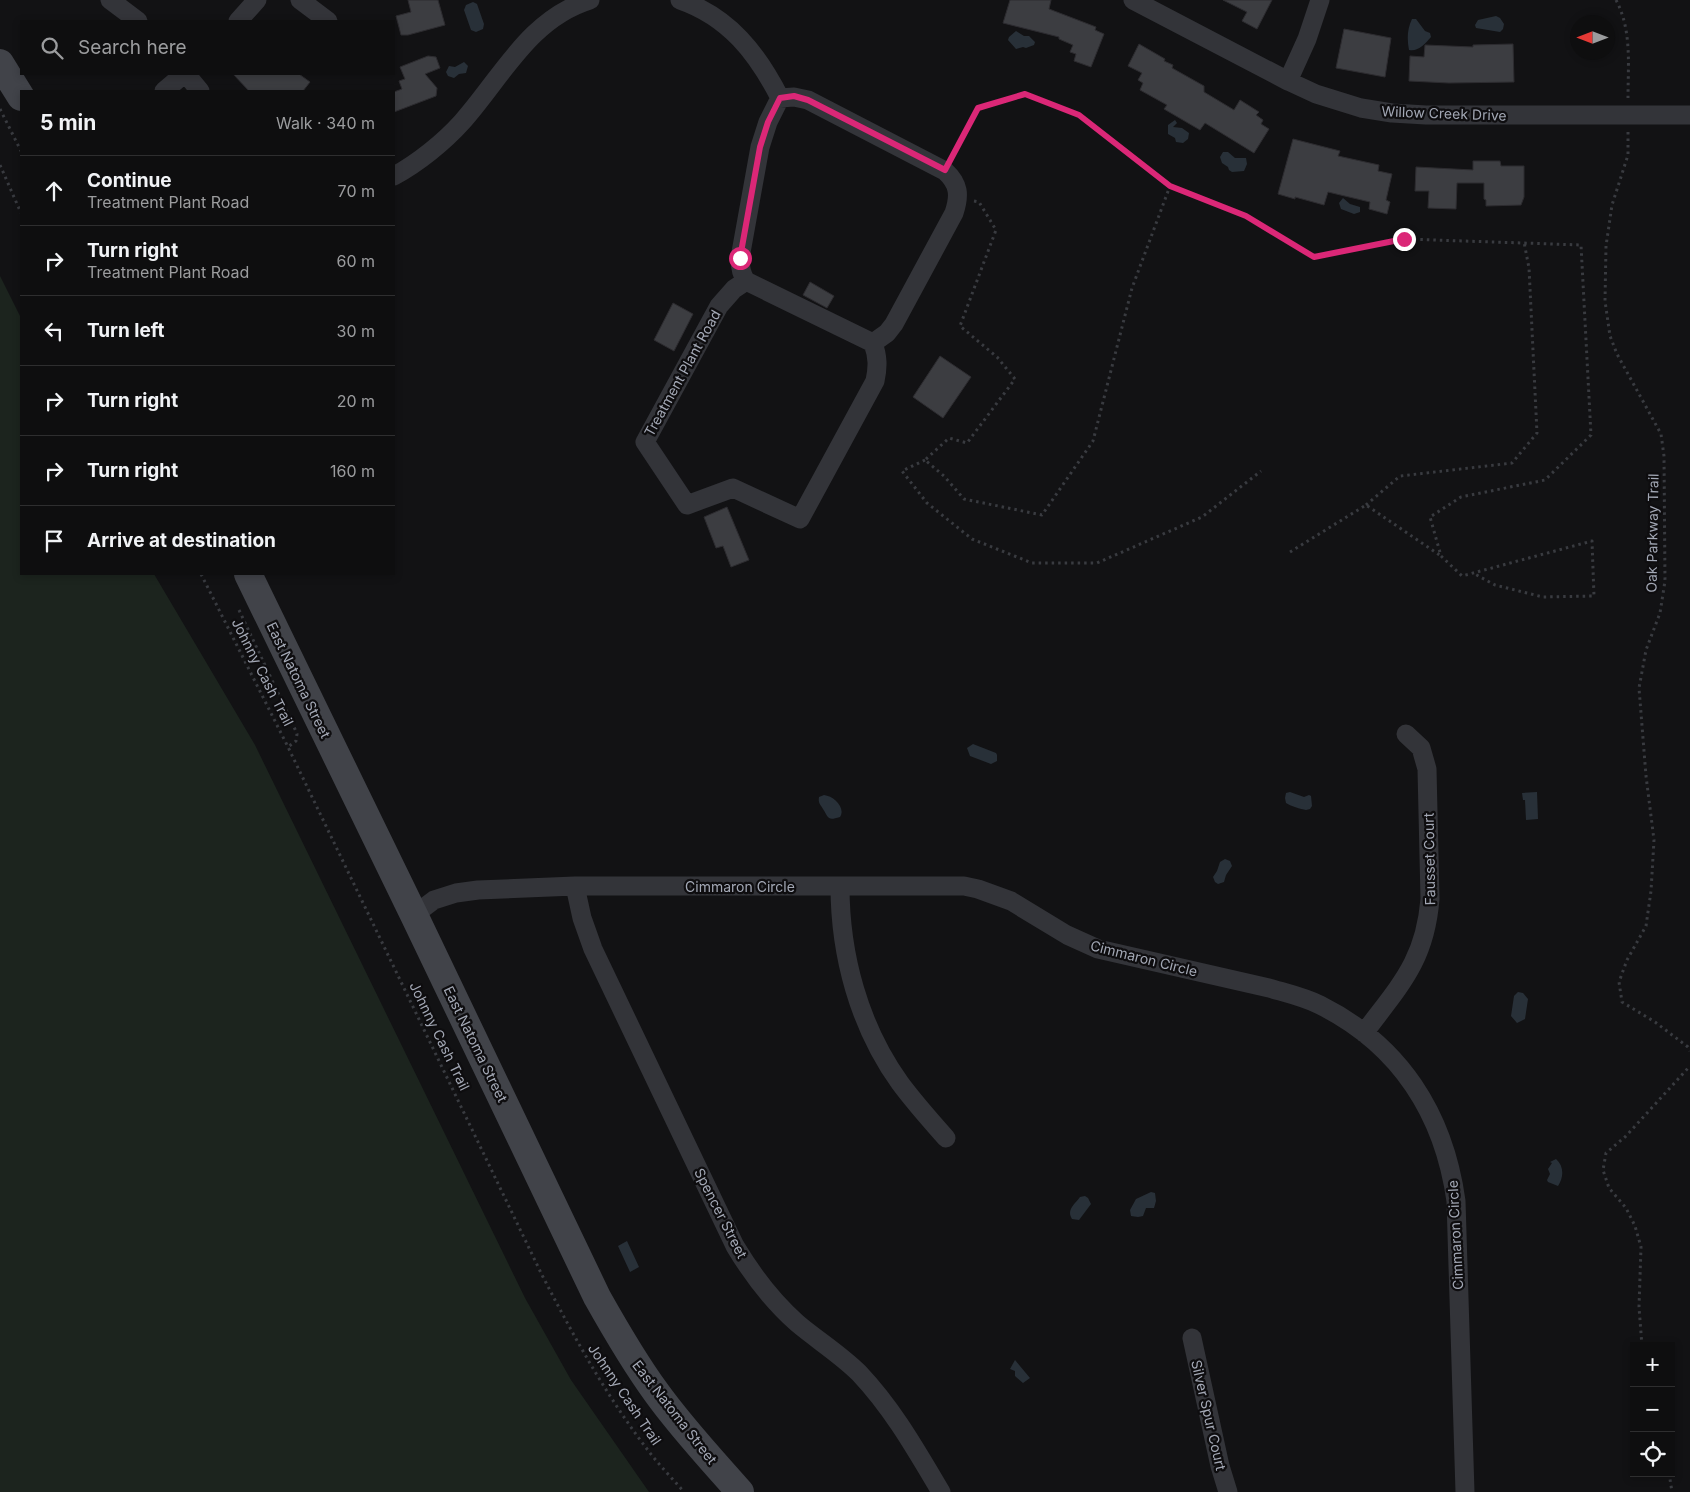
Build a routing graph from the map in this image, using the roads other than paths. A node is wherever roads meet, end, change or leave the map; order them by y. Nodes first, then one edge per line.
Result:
1 (110, 0) edge
2 (257, 0) edge
3 (300, 0) edge
4 (590, 0) edge
5 (680, 0) edge
6 (1133, 0) edge
7 (1320, 0) edge
8 (137, 20) edge
9 (239, 20) edge
10 (327, 20) edge
11 (0, 63) edge
12 (184, 75) edge
13 (186, 75) edge
14 (1288, 81) junction
15 (165, 90) edge
16 (199, 90) edge
17 (20, 95) edge
18 (780, 98) junction
19 (1690, 115) edge
20 (395, 175) edge
21 (746, 281) junction
22 (872, 343) junction
23 (248, 575) edge
24 (1406, 734) dead end
25 (575, 886) junction
26 (840, 886) junction
27 (414, 915) junction
28 (1364, 1033) junction
29 (946, 1138) dead end
30 (1192, 1338) dead end
31 (740, 1492) edge
32 (941, 1492) edge
33 (1228, 1492) edge
34 (1465, 1492) edge

1 - 8 street
2 - 9 street
3 - 10 street
4 - 20 street
5 - 18 street
6 - 14 street, Willow Creek Drive
7 - 14 street
11 - 17 main road
12 - 15 street
13 - 16 street
14 - 19 street, Willow Creek Drive
18 - 21 street
18 - 22 street
21 - 22 street
21 - 22 street, Treatment Plant Road
23 - 27 main road, East Natoma Street
24 - 28 street, Fausset Court
25 - 26 street, Cimmaron Circle
25 - 27 street, Cimmaron Circle
25 - 32 street, Spencer Street
26 - 28 street, Cimmaron Circle
26 - 29 street
27 - 31 main road, East Natoma Street
28 - 34 street, Cimmaron Circle
30 - 33 street, Silver Spur Court

